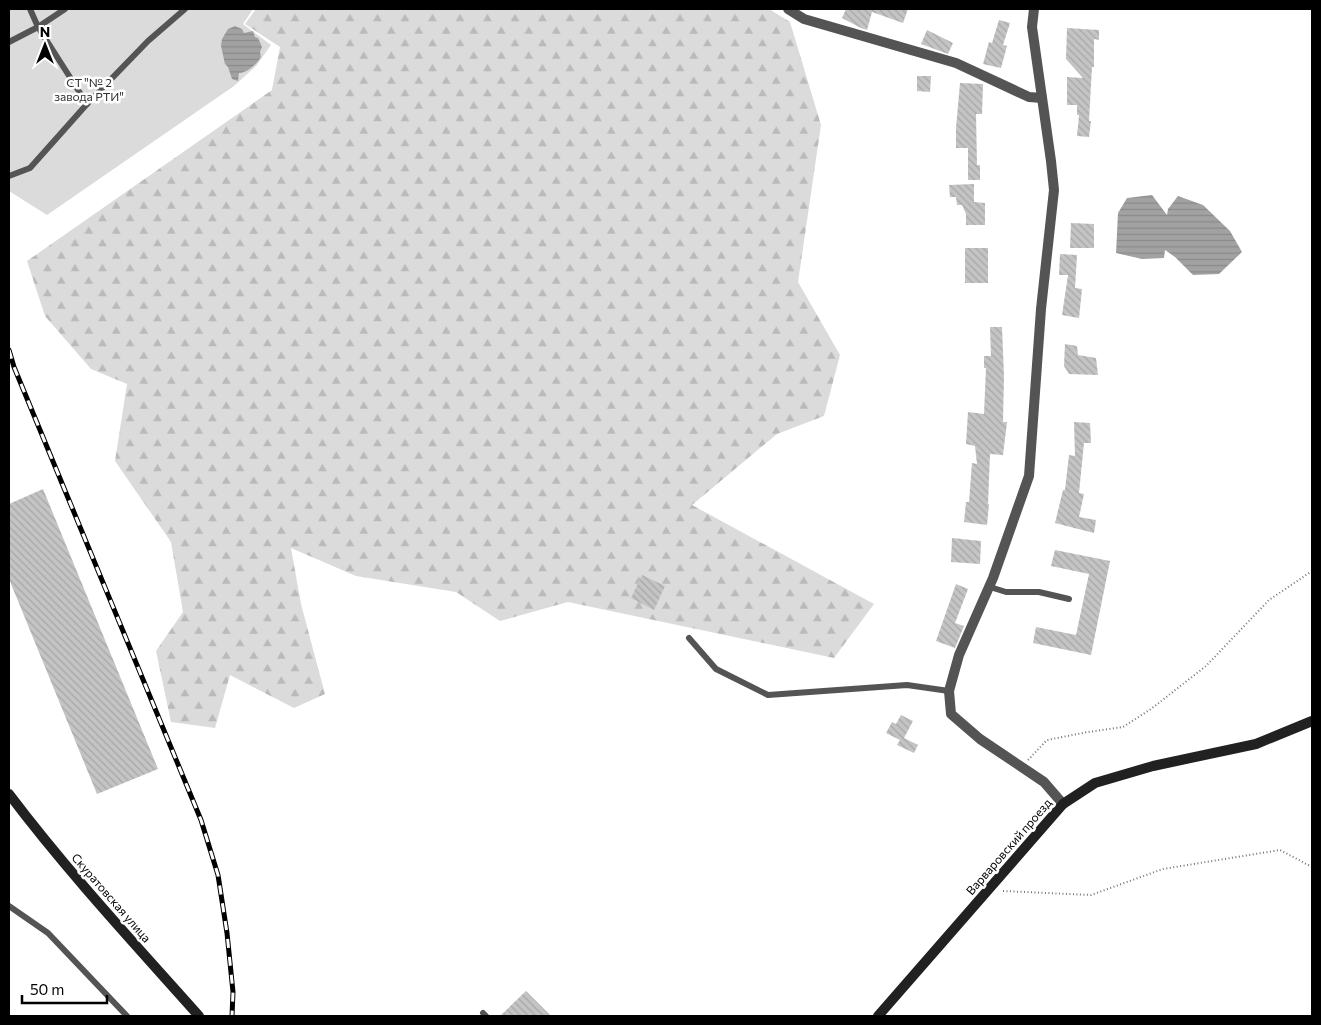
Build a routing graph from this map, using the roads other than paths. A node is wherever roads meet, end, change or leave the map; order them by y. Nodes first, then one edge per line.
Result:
1 (30, 9) edge
2 (65, 9) edge
3 (184, 9) edge
4 (788, 9) edge
5 (1034, 9) edge
6 (38, 27) junction
7 (9, 42) edge
8 (1042, 98) junction
9 (87, 104) junction
10 (9, 176) edge
11 (990, 586) junction
12 (1069, 599) dead end
13 (689, 638) dead end
14 (949, 691) junction
15 (1312, 721) edge
16 (9, 794) edge
17 (1063, 804) junction
18 (9, 906) edge
19 (127, 1016) edge
20 (198, 1016) edge
21 (878, 1016) edge

1 - 6 lane
2 - 6 lane
3 - 9 lane
4 - 8 street
5 - 8 street
6 - 7 lane
6 - 9 lane
8 - 11 street
9 - 10 lane
11 - 12 lane
11 - 14 street
13 - 14 lane
14 - 17 street
15 - 17 street, Варваровский проезд
16 - 20 street, Скуратовская улица
17 - 21 street, Варваровский проезд
18 - 19 lane

